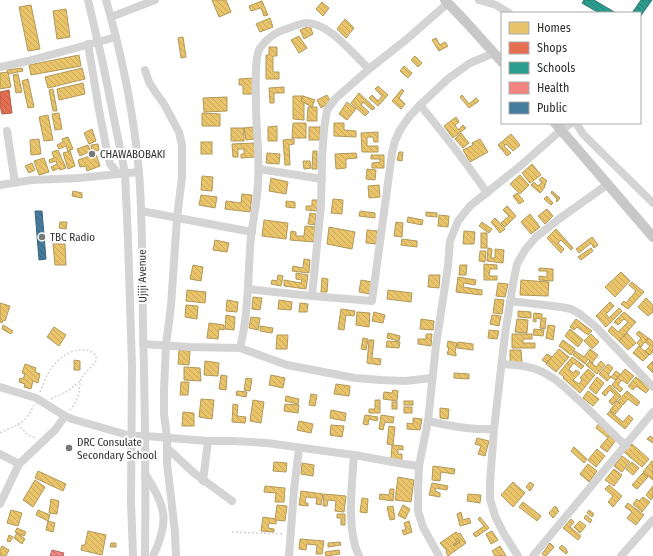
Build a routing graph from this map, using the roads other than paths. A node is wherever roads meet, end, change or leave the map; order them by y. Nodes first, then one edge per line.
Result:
1 (88, 0) edge
2 (106, 0) edge
3 (155, 0) edge
4 (479, 0) edge
5 (447, 2) edge
6 (507, 12) edge
7 (111, 17) junction
8 (116, 36) junction
9 (98, 42) junction
10 (88, 44) junction
11 (494, 53) junction
12 (501, 61) edge
13 (0, 67) edge
14 (369, 69) junction
15 (145, 70) dead end
16 (420, 105) junction
17 (568, 124) edge
18 (577, 124) edge
19 (558, 127) edge
20 (8, 131) dead end
21 (259, 170) junction
22 (138, 172) junction
23 (122, 174) junction
24 (322, 178) junction
25 (15, 183) junction
26 (608, 184) junction
27 (0, 185) edge
28 (487, 193) junction
29 (653, 203) edge
30 (141, 211) junction
31 (177, 218) junction
32 (252, 232) junction
33 (653, 237) edge
34 (248, 288) junction
35 (312, 296) junction
36 (510, 301) junction
37 (143, 344) junction
38 (166, 345) junction
39 (240, 348) junction
40 (502, 364) junction
41 (432, 378) junction
42 (0, 387) edge
43 (653, 387) edge
44 (653, 412) edge
45 (65, 416) junction
46 (428, 421) junction
47 (494, 429) junction
48 (131, 436) junction
49 (145, 436) junction
50 (167, 438) junction
51 (208, 441) junction
52 (626, 446) junction
53 (167, 448) junction
54 (298, 448) junction
55 (0, 454) edge
56 (354, 455) junction
57 (19, 464) junction
58 (419, 466) junction
59 (145, 473) junction
60 (203, 481) junction
61 (232, 501) dead end
62 (0, 504) edge
63 (653, 520) edge
64 (650, 528) edge
65 (133, 556) edge
66 (145, 556) edge
67 (153, 556) edge
68 (176, 556) edge
69 (289, 556) edge
70 (359, 556) edge
71 (439, 556) edge
72 (518, 556) edge
73 (533, 556) edge
74 (621, 556) edge

1 - 9 street
2 - 7 street, Ujiji Avenue
3 - 7 street
4 - 6 street
5 - 11 main road
5 - 14 street
7 - 8 street, Ujiji Avenue
8 - 9 street
8 - 22 street, Ujiji Avenue
9 - 10 street
9 - 23 street
10 - 13 street
10 - 23 street
11 - 12 main road
11 - 16 street
14 - 21 street
14 - 24 street
15 - 31 street
16 - 28 street
16 - 35 street
17 - 19 street
18 - 29 street
19 - 26 main road
19 - 28 street
20 - 25 street
21 - 24 street
21 - 32 street
22 - 23 street
22 - 30 street, Ujiji Avenue
23 - 25 street
23 - 48 street
24 - 35 street
25 - 27 street
26 - 33 main road
26 - 36 street
28 - 41 street
30 - 31 street
30 - 37 street, Ujiji Avenue
31 - 32 street
31 - 38 street
32 - 34 street
34 - 35 street
34 - 39 street
36 - 40 street
36 - 43 street
37 - 38 street
37 - 49 street, Ujiji Avenue
38 - 39 street
38 - 50 street
39 - 41 street
40 - 47 street
40 - 52 street
41 - 46 street
42 - 45 street
44 - 52 street
45 - 48 street
45 - 57 street
46 - 47 street
46 - 58 street
47 - 72 street
48 - 49 street
48 - 65 street
49 - 50 street
49 - 59 street, Ujiji Avenue
50 - 51 street
50 - 53 street
51 - 54 street
51 - 60 street
52 - 73 street
53 - 60 street
53 - 68 street
54 - 56 street
54 - 69 street
55 - 57 street
56 - 58 street
56 - 70 street
57 - 62 street
58 - 71 street
59 - 66 street, Ujiji Avenue
59 - 67 street
60 - 61 street
63 - 64 street
64 - 74 street

